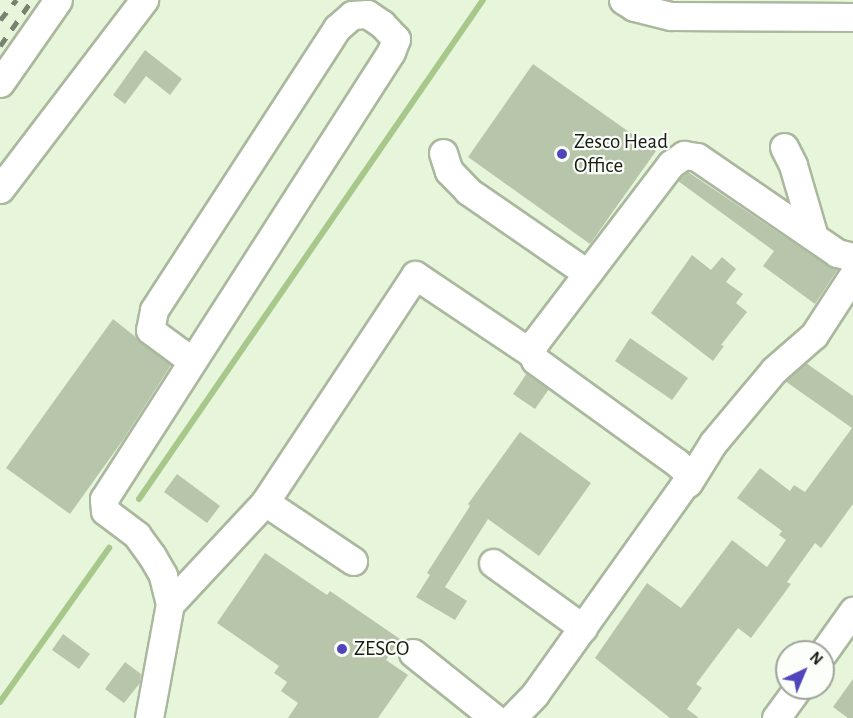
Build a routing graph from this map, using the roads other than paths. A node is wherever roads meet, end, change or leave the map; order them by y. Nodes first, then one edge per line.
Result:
1 (58, 0) edge
2 (144, 0) edge
3 (623, 0) edge
4 (853, 17) edge
5 (0, 83) edge
6 (784, 147) dead end
7 (443, 153) dead end
8 (0, 189) edge
9 (814, 237) junction
10 (853, 257) edge
11 (587, 273) junction
12 (853, 275) edge
13 (531, 352) junction
14 (192, 361) junction
15 (688, 483) junction
16 (266, 502) junction
17 (353, 561) dead end
18 (493, 564) dead end
19 (170, 604) junction
20 (853, 611) edge
21 (583, 628) junction
22 (832, 640) edge
23 (413, 653) dead end
24 (789, 700) edge
25 (149, 718) edge
26 (494, 718) edge
27 (512, 718) edge
28 (776, 718) edge

1 - 5 street
2 - 8 street
3 - 4 street
6 - 9 street
7 - 11 street
9 - 10 street
9 - 11 street
11 - 13 street
12 - 15 street
13 - 15 street
13 - 16 street
14 - 14 street
14 - 19 street
15 - 21 street
16 - 17 street
16 - 19 street
18 - 21 street
19 - 25 street
20 - 22 street
21 - 27 street
23 - 26 street
24 - 28 street

